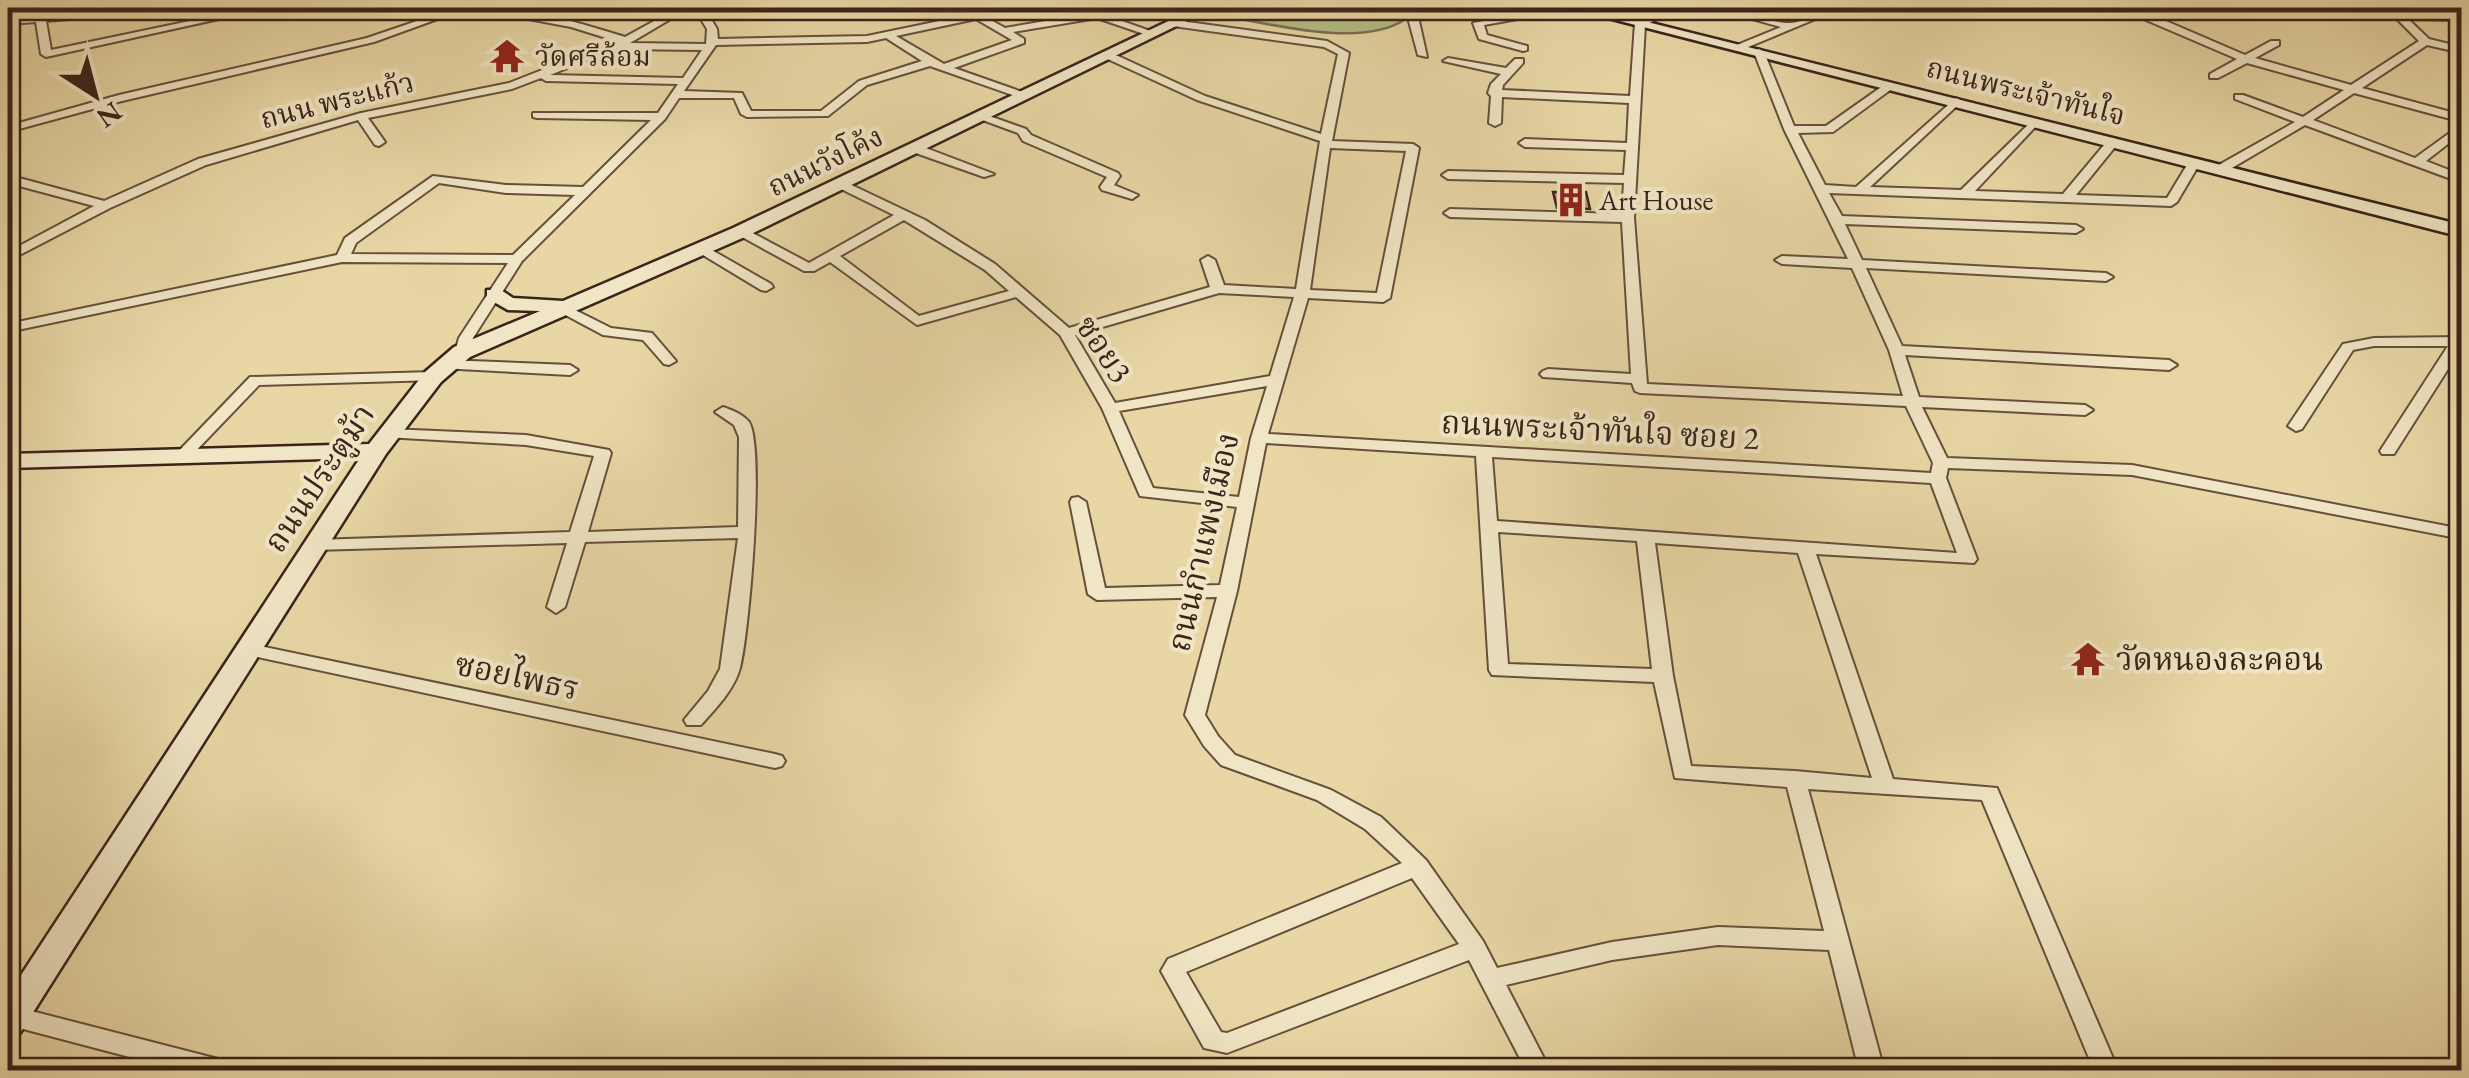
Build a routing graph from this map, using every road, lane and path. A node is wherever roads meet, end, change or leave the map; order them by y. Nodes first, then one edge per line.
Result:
1 (157, 8) edge
2 (264, 8) edge
3 (463, 8) edge
4 (475, 8) edge
5 (684, 8) edge
6 (778, 8) edge
7 (1082, 8) edge
8 (1206, 8) edge
9 (1403, 8) edge
10 (1575, 8) edge
11 (1675, 8) edge
12 (1717, 8) edge
13 (1758, 8) edge
14 (1837, 8) edge
15 (2129, 9) edge
16 (2449, 9) edge
17 (2372, 11) edge
18 (702, 12) edge
19 (1742, 14) junction
20 (1098, 15) junction
21 (2398, 15) junction
22 (1527, 16) junction
23 (2461, 17) edge
24 (41, 18) junction
25 (8, 20) edge
26 (1174, 22) junction
27 (1640, 23) junction
28 (1792, 27) junction
29 (1003, 31) junction
30 (1151, 33) junction
31 (888, 35) junction
32 (2425, 41) junction
33 (620, 43) junction
34 (2275, 43) dead end
35 (711, 44) junction
36 (1750, 49) junction
37 (2462, 50) edge
38 (1423, 54) dead end
39 (1104, 55) junction
40 (1522, 55) junction
41 (2246, 60) junction
42 (1448, 61) dead end
43 (937, 65) junction
44 (1509, 72) junction
45 (2214, 76) dead end
46 (535, 78) junction
47 (685, 81) junction
48 (1891, 84) junction
49 (2354, 90) junction
50 (1494, 93) junction
51 (676, 95) junction
52 (1024, 96) junction
53 (2239, 97) dead end
54 (1633, 100) junction
55 (1956, 101) junction
56 (361, 116) junction
57 (538, 116) dead end
58 (981, 116) junction
59 (661, 117) junction
60 (2462, 118) edge
61 (2034, 122) junction
62 (1494, 123) dead end
63 (2301, 123) junction
64 (2462, 127) edge
65 (8, 129) edge
66 (1790, 129) junction
67 (379, 142) dead end
68 (1325, 142) junction
69 (2113, 142) junction
70 (1525, 143) dead end
71 (1631, 147) junction
72 (914, 148) junction
73 (2194, 162) junction
74 (2416, 163) junction
75 (2221, 170) junction
76 (988, 174) dead end
77 (1448, 175) dead end
78 (2462, 178) edge
79 (8, 179) edge
80 (1630, 179) junction
81 (840, 184) junction
82 (1820, 189) junction
83 (1860, 189) junction
84 (582, 191) junction
85 (1966, 193) junction
86 (1132, 195) dead end
87 (2067, 197) junction
88 (105, 205) junction
89 (1450, 213) dead end
90 (904, 215) junction
91 (1628, 218) junction
92 (1837, 220) junction
93 (2076, 229) dead end
94 (2462, 231) edge
95 (740, 232) junction
96 (703, 249) junction
97 (831, 256) junction
98 (8, 257) edge
99 (342, 258) junction
100 (517, 260) junction
101 (1208, 260) dead end
102 (1782, 260) dead end
103 (1855, 264) junction
104 (2106, 277) dead end
105 (766, 286) dead end
106 (1218, 289) junction
107 (1303, 292) junction
108 (494, 294) junction
109 (1016, 294) junction
110 (572, 304) junction
111 (8, 328) edge
112 (1066, 333) junction
113 (2460, 341) edge
114 (1896, 350) junction
115 (669, 361) dead end
116 (2169, 364) dead end
117 (447, 365) junction
118 (570, 370) dead end
119 (1548, 374) dead end
120 (1276, 380) junction
121 (1640, 383) junction
122 (1912, 401) junction
123 (1110, 408) junction
124 (2085, 410) dead end
125 (723, 412) dead end
126 (2296, 426) dead end
127 (1259, 438) junction
128 (383, 442) junction
129 (2388, 451) dead end
130 (1484, 454) junction
131 (183, 455) junction
132 (8, 460) edge
133 (1940, 471) junction
134 (1078, 502) dead end
135 (1248, 503) junction
136 (1490, 526) junction
137 (747, 532) junction
138 (2462, 534) edge
139 (578, 537) junction
140 (1645, 537) junction
141 (314, 545) junction
142 (1806, 549) junction
143 (1228, 591) junction
144 (556, 607) dead end
145 (246, 649) junction
146 (1662, 676) junction
147 (694, 720) dead end
148 (775, 761) dead end
149 (1795, 778) junction
150 (1885, 786) junction
151 (1418, 866) junction
152 (1835, 941) junction
153 (1474, 948) junction
154 (1493, 980) junction
155 (10, 1018) edge
156 (218, 1070) edge
157 (1538, 1070) edge
158 (1872, 1070) edge
159 (2106, 1070) edge

1 - 24 street
2 - 24 street
3 - 65 street
4 - 33 street
5 - 33 street, ถนน พระแก้ว
6 - 18 street
7 - 20 street
8 - 26 main road, ถนนวังโค้ง
9 - 38 street
10 - 22 street
10 - 27 main road, ถนนพระเจ้าทันใจ
11 - 27 street
12 - 19 street
13 - 19 street
14 - 28 street
15 - 17 street
15 - 41 street
16 - 23 street
17 - 21 street
18 - 35 street
19 - 28 street
20 - 29 street
20 - 30 street
21 - 23 street
21 - 32 street
22 - 40 street
22 - 40 street
24 - 25 street
26 - 30 main road, ถนนวังโค้ง
26 - 68 street, ถนนกำแพงเมือง
27 - 36 main road, ถนนพระเจ้าทันใจ
27 - 54 street
28 - 36 street
29 - 31 street
29 - 43 street
30 - 39 main road, ถนนวังโค้ง
31 - 35 street
31 - 43 street
32 - 37 street
32 - 49 street
33 - 35 street
33 - 46 street, ถนน พระแก้ว
34 - 41 street
35 - 47 street, ถนนประตูม้า
36 - 48 main road, ถนนพระเจ้าทันใจ
36 - 66 street
39 - 52 main road, ถนนวังโค้ง
39 - 68 street
40 - 44 street
41 - 45 street
41 - 49 street
42 - 44 street
43 - 51 street
43 - 52 street
44 - 50 street
46 - 47 street
46 - 56 street, ถนน พระแก้ว
47 - 51 street, ถนนประตูม้า
48 - 55 main road, ถนนพระเจ้าทันใจ
48 - 66 street
49 - 60 street
49 - 63 street
50 - 54 street
50 - 62 street
51 - 59 street, ถนนประตูม้า
52 - 58 main road, ถนนวังโค้ง
53 - 63 street
54 - 71 street
55 - 61 main road, ถนนพระเจ้าทันใจ
55 - 83 street
56 - 67 street
56 - 88 street, ถนน พระแก้ว
57 - 59 street
58 - 72 main road, ถนนวังโค้ง
58 - 86 street
59 - 84 street, ถนนประตูม้า
61 - 69 main road, ถนนพระเจ้าทันใจ
61 - 85 street
63 - 74 street
63 - 75 street
64 - 74 street
66 - 82 street
68 - 107 street, ถนนกำแพงเมือง
68 - 107 street
69 - 73 main road, ถนนพระเจ้าทันใจ
69 - 87 street
70 - 71 street
71 - 80 street
72 - 76 street
72 - 81 main road, ถนนวังโค้ง
73 - 75 main road, ถนนพระเจ้าทันใจ
73 - 87 street
74 - 78 street
75 - 94 main road, ถนนพระเจ้าทันใจ
77 - 80 street
79 - 88 street
80 - 91 street
81 - 90 street, ซอย3
81 - 95 main road, ถนนวังโค้ง
82 - 83 street
82 - 92 street
83 - 85 street
84 - 99 street
84 - 100 street, ถนนประตูม้า
85 - 87 street
88 - 98 street, ถนน พระแก้ว
89 - 91 street
90 - 97 street
90 - 109 street, ซอย3
91 - 121 street
92 - 93 street
92 - 103 street
95 - 96 main road, ถนนวังโค้ง
95 - 97 street
96 - 105 street
96 - 110 main road, ถนนวังโค้ง
97 - 109 street
99 - 100 street
99 - 111 street
100 - 108 street, ถนนประตูม้า
101 - 106 street
102 - 103 street
103 - 104 street
103 - 114 street
106 - 107 street
106 - 112 street
107 - 120 street, ถนนกำแพงเมือง
108 - 110 main road
108 - 117 street, ถนนประตูม้า
109 - 112 street, ซอย3
110 - 115 street
110 - 117 main road, ถนนวังโค้ง
112 - 123 street, ซอย3
113 - 126 street
113 - 129 street
114 - 116 street
114 - 122 street
117 - 118 street
117 - 128 main road, ถนนประตูม้า
117 - 131 street
119 - 121 street, ถนนพระเจ้าทันใจ ซอย 2
120 - 123 street
120 - 127 street, ถนนกำแพงเมือง
121 - 122 street, ถนนพระเจ้าทันใจ ซอย 2
122 - 124 street, ถนนพระเจ้าทันใจ ซอย 2
122 - 133 street
123 - 135 street, ซอย3
125 - 137 street
127 - 130 street, ถนนพระเจ้าทันใจ ซอย 2
127 - 135 street, ถนนกำแพงเมือง
128 - 131 main road
128 - 139 street
128 - 141 main road, ถนนประตูม้า
130 - 133 street, ถนนพระเจ้าทันใจ ซอย 2
130 - 136 street
131 - 132 main road
133 - 138 street, ถนนพระเจ้าทันใจ ซอย 2
133 - 142 street
134 - 143 street
135 - 143 street, ถนนกำแพงเมือง
136 - 140 street
136 - 146 street
137 - 139 street
137 - 147 street
139 - 141 street
139 - 144 street
140 - 142 street
140 - 146 street
141 - 145 main road, ถนนประตูม้า
142 - 150 street
143 - 151 street, ถนนกำแพงเมือง
145 - 148 street, ซอยไพธร
145 - 155 main road, ถนนประตูม้า
146 - 149 street
149 - 150 street
149 - 152 street
150 - 159 street
151 - 153 street, ถนนกำแพงเมือง
151 - 153 street
152 - 154 street
152 - 158 street
153 - 154 street, ถนนกำแพงเมือง
154 - 157 street, ถนนกำแพงเมือง
155 - 156 street

